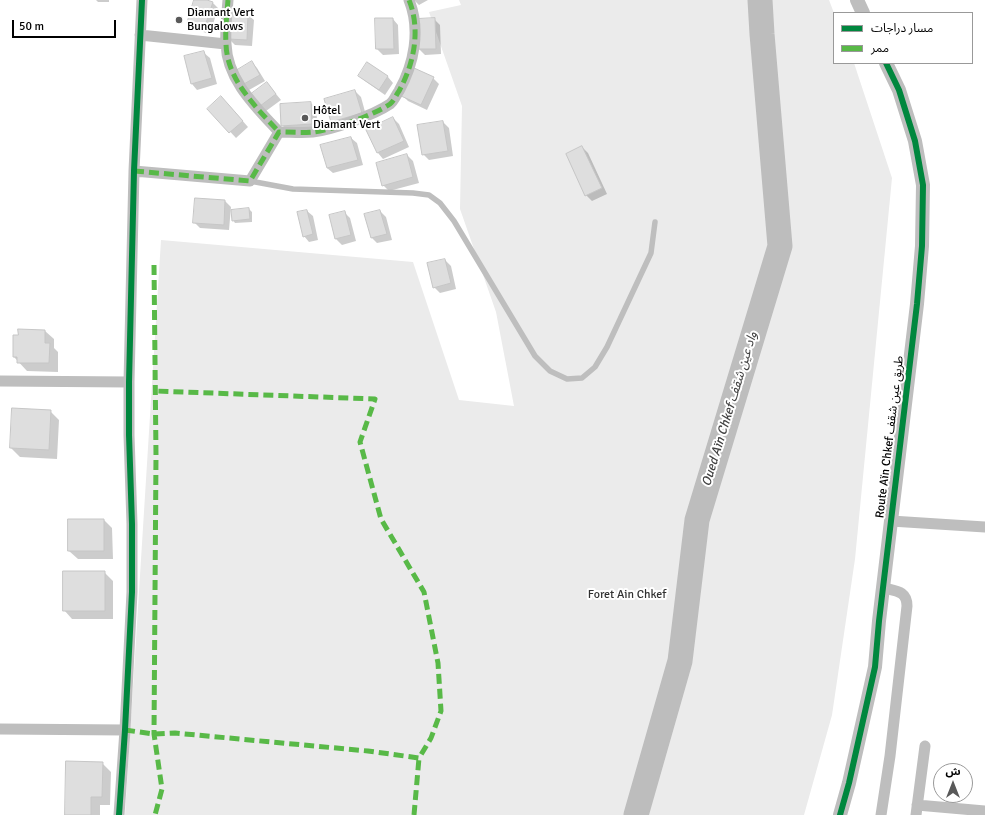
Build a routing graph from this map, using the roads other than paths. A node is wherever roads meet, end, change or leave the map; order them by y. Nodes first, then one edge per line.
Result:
1 (142, 0) edge
2 (228, 0) edge
3 (408, 0) edge
4 (857, 0) edge
5 (863, 12) edge
6 (140, 35) junction
7 (226, 44) junction
8 (886, 64) edge
9 (279, 132) junction
10 (134, 171) junction
11 (250, 181) junction
12 (655, 222) dead end
13 (0, 381) edge
14 (129, 382) junction
15 (891, 521) junction
16 (985, 527) edge
17 (884, 588) junction
18 (0, 729) edge
19 (125, 730) junction
20 (925, 746) dead end
21 (916, 810) edge
22 (985, 811) edge
23 (119, 815) edge
24 (840, 815) edge
25 (880, 815) edge

1 - 6 street
2 - 7 street
3 - 9 street
4 - 5 street
6 - 7 street
6 - 10 street
7 - 9 street
8 - 15 street, Route Aïn Chkef طريق عين شقف
9 - 11 street
10 - 11 street
10 - 14 street
11 - 12 lane
13 - 14 street
14 - 19 street
15 - 16 street
15 - 17 street, Route Aïn Chkef طريق عين شقف
17 - 24 street, Route Aïn Chkef طريق عين شقف
17 - 25 street
18 - 19 street
19 - 23 street
20 - 21 street
21 - 22 street

